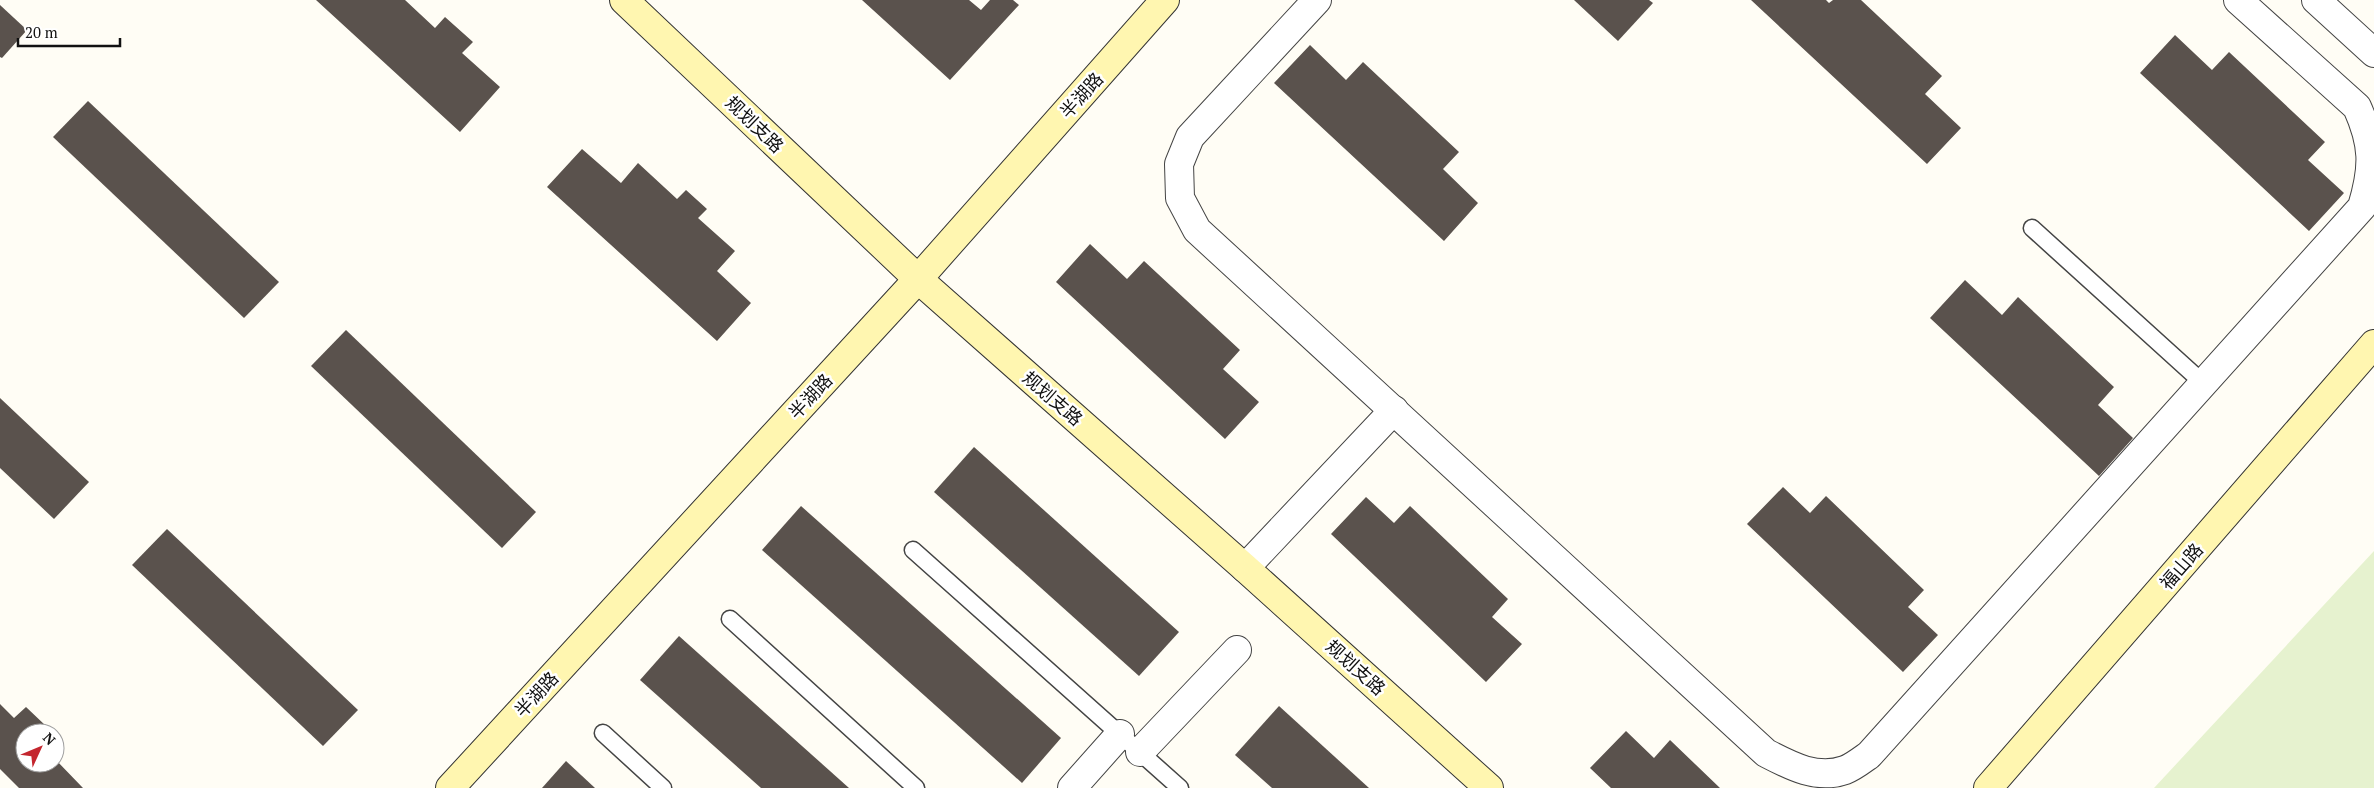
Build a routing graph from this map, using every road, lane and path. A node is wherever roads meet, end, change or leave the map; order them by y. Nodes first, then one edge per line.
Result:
1 (624, 0) edge
2 (1165, 0) edge
3 (1317, 0) edge
4 (2238, 0) edge
5 (2316, 0) edge
6 (2374, 53) edge
7 (2032, 228) dead end
8 (918, 279) junction
9 (2374, 344) edge
10 (2203, 383) junction
11 (1394, 410) junction
12 (913, 550) dead end
13 (1245, 568) junction
14 (730, 619) dead end
15 (1237, 650) dead end
16 (603, 733) dead end
17 (1120, 734) junction
18 (1140, 752) junction
19 (450, 788) edge
20 (663, 788) edge
21 (916, 788) edge
22 (1072, 788) edge
23 (1180, 788) edge
24 (1489, 788) edge
25 (1988, 788) edge

1 - 8 street, 规划支路
2 - 8 street, 半湖路
3 - 11 street
4 - 10 street
5 - 6 street
7 - 10 lane
8 - 13 street, 规划支路
8 - 19 street, 半湖路
9 - 25 street, 福山路
10 - 11 street
11 - 13 street
12 - 17 lane
13 - 24 street, 规划支路
14 - 21 lane
15 - 18 street
16 - 20 lane
17 - 18 lane
17 - 22 street
18 - 23 lane

